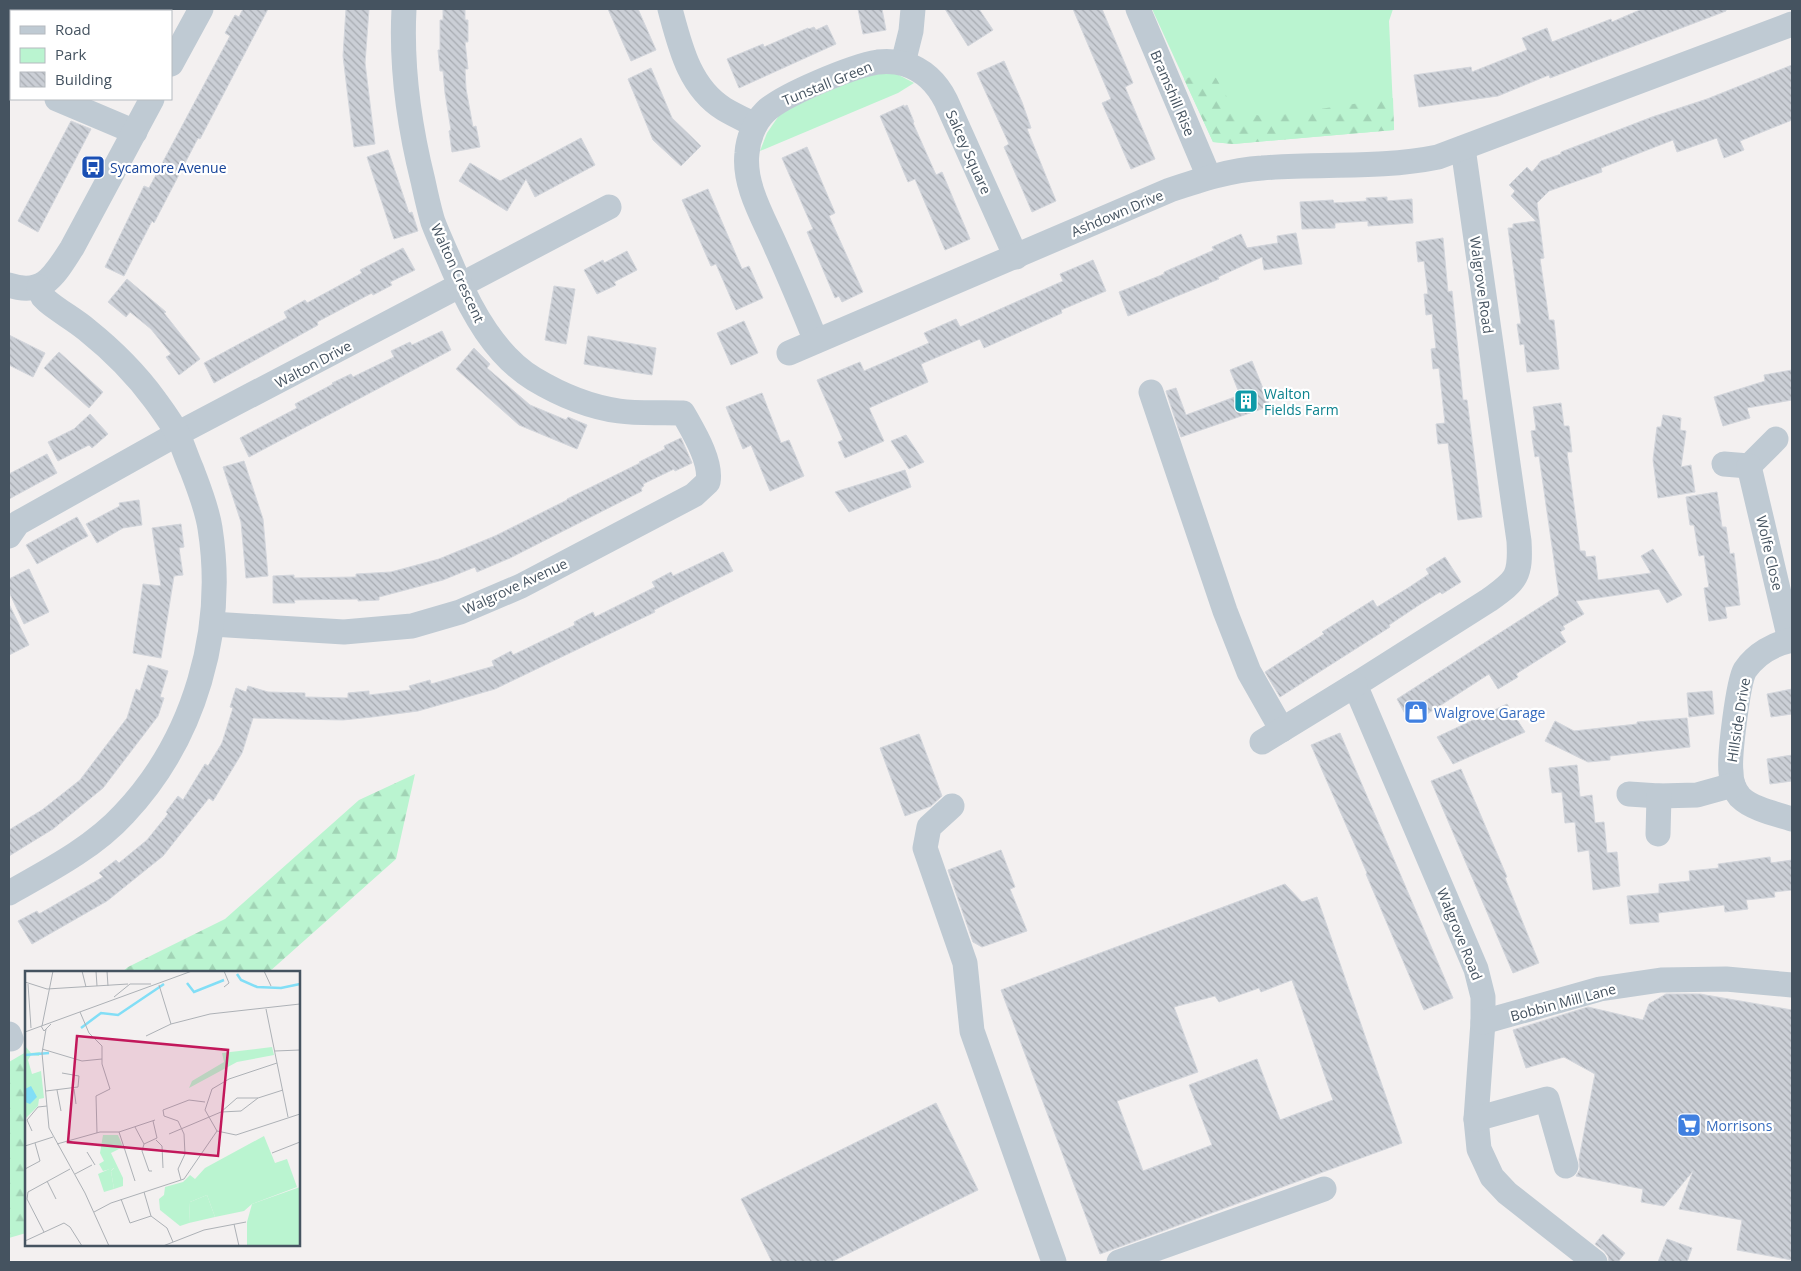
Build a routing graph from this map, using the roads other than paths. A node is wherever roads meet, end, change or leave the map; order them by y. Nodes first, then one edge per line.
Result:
1 (201, 9) edge
2 (404, 9) edge
3 (670, 9) edge
4 (913, 9) edge
5 (1138, 9) edge
6 (1792, 24) edge
7 (172, 62) edge
8 (903, 63) junction
9 (59, 100) edge
10 (151, 100) edge
11 (755, 125) junction
12 (135, 132) junction
13 (1463, 148) junction
14 (1209, 177) junction
15 (609, 207) dead end
16 (1016, 257) junction
17 (9, 285) edge
18 (461, 286) junction
19 (39, 287) junction
20 (816, 341) junction
21 (790, 353) dead end
22 (1151, 392) dead end
23 (177, 434) junction
24 (1776, 439) dead end
25 (1724, 464) dead end
26 (1750, 466) junction
27 (708, 482) joint
28 (12, 527) edge
29 (212, 624) junction
30 (1791, 640) edge
31 (1356, 685) junction
32 (1733, 785) junction
33 (1629, 794) dead end
34 (1659, 796) junction
35 (952, 806) dead end
36 (1792, 819) edge
37 (1658, 834) dead end
38 (9, 893) edge
39 (1792, 985) edge
40 (1483, 1022) junction
41 (1476, 1119) junction
42 (1566, 1166) dead end
43 (1324, 1189) dead end
44 (1054, 1262) edge
45 (1119, 1262) edge
46 (1595, 1262) edge

1 - 7 street
2 - 18 street, Walton Crescent
3 - 11 street
4 - 8 street
5 - 14 street, Bramshill Rise
6 - 13 street
8 - 11 street, Tunstall Green
8 - 16 street, Salcey Square
9 - 12 street
10 - 12 street
11 - 20 street, Tunstall Green
12 - 19 street
13 - 14 street, Ashdown Drive
13 - 31 street, Walgrove Road
14 - 16 street, Ashdown Drive
15 - 18 street, Walton Drive
16 - 20 street, Ashdown Drive
17 - 19 street
18 - 23 street, Walton Drive
18 - 27 street, Walton Crescent
19 - 23 street
20 - 21 street, Ashdown Drive
22 - 31 street, Walgrove Road
23 - 28 street, Walton Drive
23 - 29 street
24 - 26 street
25 - 26 street
26 - 30 street, Wolfe Close
27 - 29 street, Walgrove Avenue
29 - 38 street
30 - 32 street, Hillside Drive
31 - 40 street, Walgrove Road
32 - 34 street
32 - 36 street
33 - 34 street
34 - 37 street
35 - 44 street
39 - 40 street, Bobbin Mill Lane
40 - 41 street, Walgrove Road
41 - 42 street
41 - 46 street, Walgrove Road
43 - 45 street

